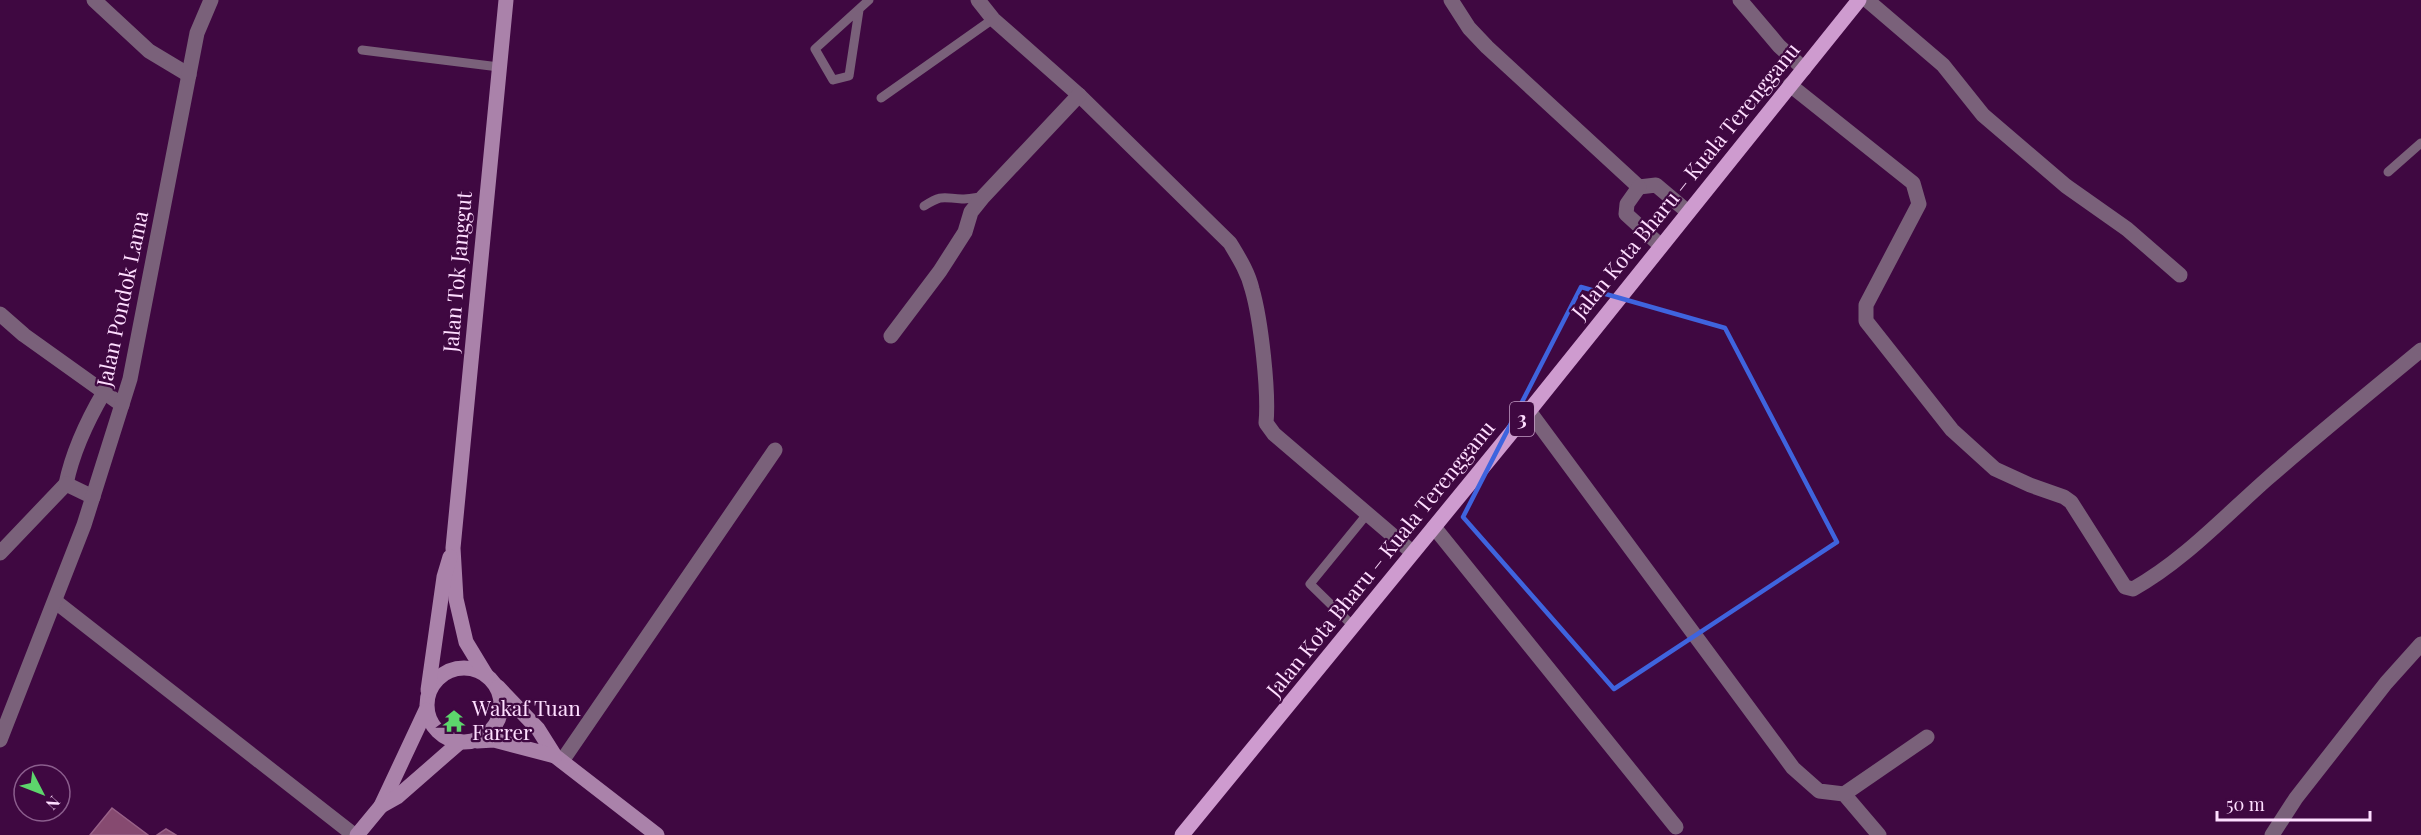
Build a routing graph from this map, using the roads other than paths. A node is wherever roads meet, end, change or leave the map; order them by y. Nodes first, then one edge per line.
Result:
1 (94, 0) edge
2 (211, 0) edge
3 (506, 0) edge
4 (869, 0) edge
5 (978, 0) edge
6 (1451, 0) edge
7 (1740, 0) edge
8 (1859, 0) edge
9 (1867, 0) edge
10 (859, 10) junction
11 (993, 19) junction
12 (362, 50) dead end
13 (499, 67) junction
14 (1804, 69) junction
15 (189, 75) junction
16 (1790, 85) junction
17 (1079, 94) junction
18 (882, 98) dead end
19 (2421, 143) edge
20 (2388, 172) dead end
21 (1640, 187) junction
22 (983, 197) junction
23 (924, 206) dead end
24 (1688, 212) junction
25 (1661, 246) junction
26 (2180, 275) dead end
27 (0, 314) edge
28 (891, 336) dead end
29 (2421, 350) edge
30 (104, 392) junction
31 (122, 405) junction
32 (1529, 411) junction
33 (775, 450) dead end
34 (66, 484) junction
35 (93, 497) junction
36 (1368, 513) junction
37 (1434, 527) junction
38 (453, 548) junction
39 (1412, 552) junction
40 (0, 553) edge
41 (56, 602) junction
42 (1353, 626) junction
43 (2421, 644) edge
44 (490, 679) junction
45 (427, 703) junction
46 (1927, 737) dead end
47 (0, 740) edge
48 (466, 742) junction
49 (559, 759) junction
50 (1845, 794) junction
51 (381, 806) junction
52 (1676, 827) dead end
53 (356, 835) edge
54 (657, 835) edge
55 (1182, 835) edge
56 (1879, 835) edge
57 (2272, 835) edge

1 - 15 street
2 - 15 street, Jalan Pondok Lama
3 - 13 main road, Jalan Tok Janggut
4 - 10 lane
5 - 11 street
6 - 21 street
7 - 14 street
8 - 14 main road, Jalan Kota Bharu – Kuala Terengganu / 3
9 - 26 street
10 - 10 lane
11 - 17 street
11 - 18 lane
12 - 13 lane
13 - 38 main road, Jalan Tok Janggut
14 - 16 main road, Jalan Kota Bharu – Kuala Terengganu / 3
15 - 31 street, Jalan Pondok Lama
16 - 24 main road, Jalan Kota Bharu – Kuala Terengganu / 3
16 - 29 street
17 - 22 street
17 - 36 street
19 - 20 lane
21 - 24 street
21 - 25 street
22 - 23 lane
22 - 28 street
24 - 25 main road, Jalan Kota Bharu – Kuala Terengganu / 3
25 - 32 main road, Jalan Kota Bharu – Kuala Terengganu / 3
27 - 30 street
30 - 31 street
30 - 34 street
31 - 35 street, Jalan Pondok Lama
32 - 37 main road, Jalan Kota Bharu – Kuala Terengganu / 3
32 - 50 street
33 - 49 street
34 - 35 street
34 - 40 street
35 - 41 street, Jalan Pondok Lama
36 - 39 street
36 - 42 lane
37 - 39 main road, Jalan Kota Bharu – Kuala Terengganu / 3
37 - 52 street
38 - 44 main road, Jalan Tok Janggut
38 - 45 main road, Jalan Tok Janggut
39 - 42 main road, Jalan Kota Bharu – Kuala Terengganu / 3
41 - 47 street, Jalan Pondok Lama
41 - 53 street
42 - 55 main road, Jalan Kota Bharu – Kuala Terengganu / 3
43 - 57 street
44 - 45 main road
44 - 48 main road
44 - 49 main road
45 - 48 main road
45 - 51 main road
46 - 50 street
48 - 49 main road
48 - 51 main road
49 - 54 main road
50 - 56 street
51 - 53 main road

